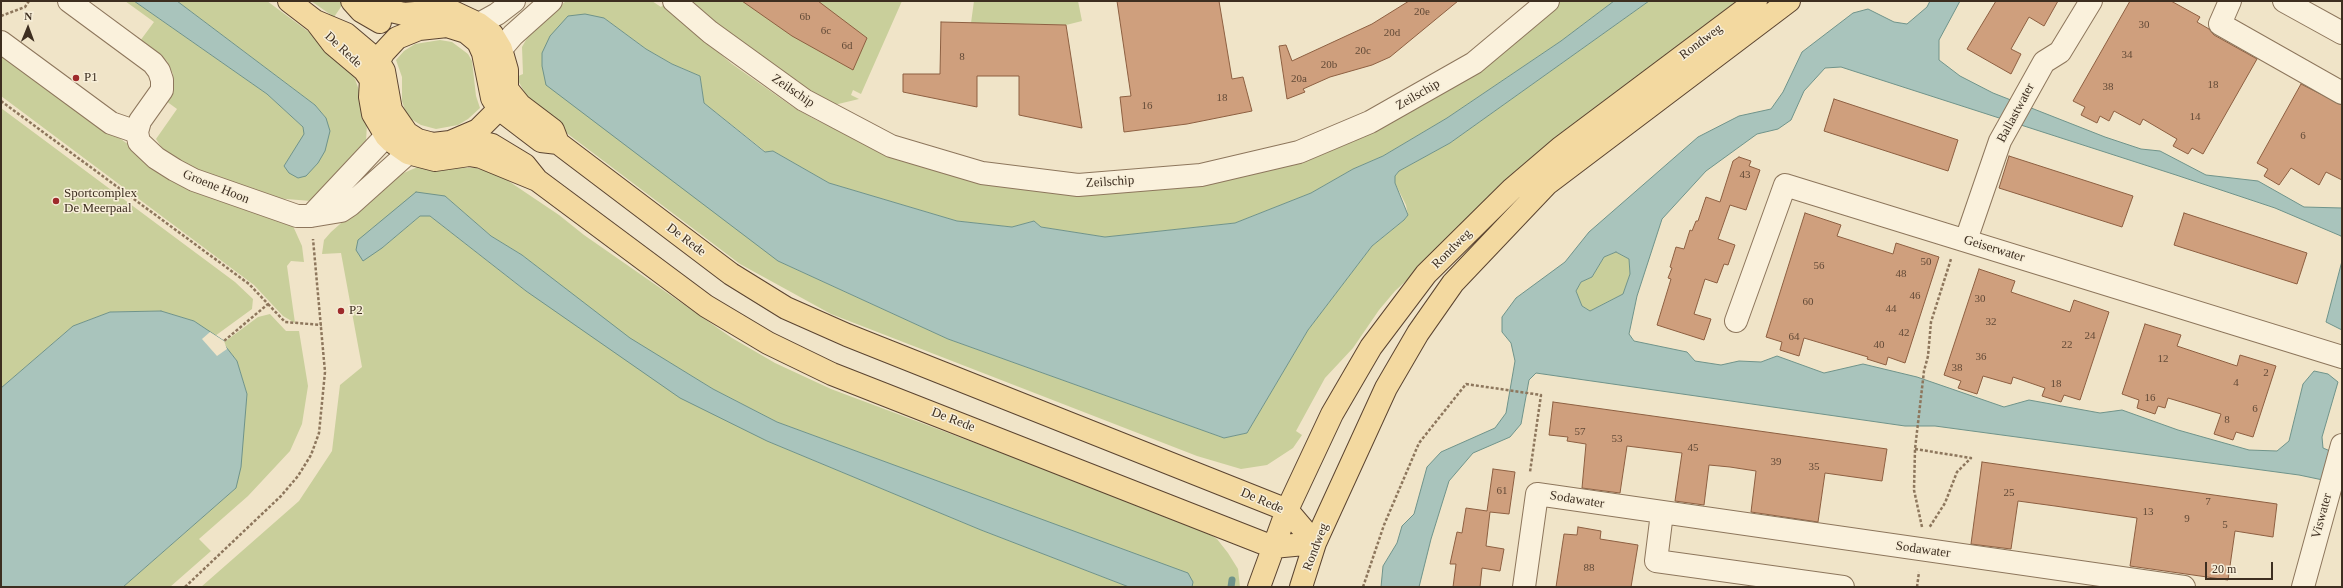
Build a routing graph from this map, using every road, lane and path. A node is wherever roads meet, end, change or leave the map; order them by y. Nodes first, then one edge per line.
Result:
1 (29, 1) edge
2 (69, 1) edge
3 (289, 1) edge
4 (352, 1) edge
5 (371, 1) edge
6 (514, 1) edge
7 (551, 1) edge
8 (674, 1) edge
9 (1548, 1) edge
10 (1756, 1) edge
11 (1789, 1) edge
12 (2091, 1) edge
13 (2230, 1) edge
14 (2284, 1) edge
15 (1, 16) edge
16 (406, 23) junction
17 (473, 28) junction
18 (2342, 33) edge
19 (1, 42) edge
20 (500, 49) junction
21 (374, 70) junction
22 (507, 89) junction
23 (2342, 93) edge
24 (1, 101) edge
25 (499, 109) junction
26 (137, 132) junction
27 (386, 136) junction
28 (558, 144) junction
29 (413, 146) junction
30 (466, 146) junction
31 (311, 216) junction
32 (1961, 239) junction
33 (268, 304) junction
34 (1736, 321) dead end
35 (322, 325) junction
36 (224, 341) dead end
37 (2342, 357) edge
38 (2342, 445) edge
39 (1915, 449) junction
40 (1537, 494) junction
41 (1286, 510) junction
42 (1662, 513) junction
43 (1315, 543) junction
44 (1923, 543) junction
45 (1273, 547) junction
46 (185, 587) edge
47 (1259, 587) edge
48 (1302, 587) edge
49 (1363, 587) edge
50 (1524, 587) edge
51 (1843, 587) edge
52 (1917, 587) edge
53 (2184, 587) edge
54 (2303, 587) edge

1 - 15 path
2 - 26 street
3 - 21 main road, De Rede
4 - 16 main road
5 - 16 main road
6 - 17 street
7 - 20 street
8 - 9 street, Zeilschip
10 - 41 main road, Rondweg
11 - 43 main road, Rondweg
12 - 32 street, Ballastwater
13 - 23 street
14 - 18 street
16 - 17 main road
16 - 21 main road
17 - 20 main road
17 - 25 main road
19 - 26 street
20 - 22 main road
21 - 27 main road
21 - 29 main road
22 - 25 main road
22 - 28 main road, De Rede
24 - 33 path
25 - 28 main road, De Rede
25 - 30 main road
26 - 31 street, Groene Hoon
27 - 29 main road
27 - 31 street
28 - 41 main road, De Rede
29 - 30 main road
29 - 31 street, Groene Hoon
30 - 45 main road, De Rede
31 - 35 path
32 - 34 street, Geiserwater
32 - 37 street, Geiserwater
32 - 39 path
33 - 35 path
33 - 36 path
35 - 46 path
38 - 54 street, Viswater
39 - 44 path
39 - 44 path
40 - 42 street, Sodawater
40 - 49 path
40 - 50 street, Sodawater
41 - 43 main road, De Rede
41 - 45 main road, Rondweg
42 - 44 street, Sodawater
42 - 51 street
43 - 45 main road, De Rede
43 - 48 main road, Rondweg
44 - 52 path
44 - 53 street, Sodawater
45 - 47 main road, Rondweg

